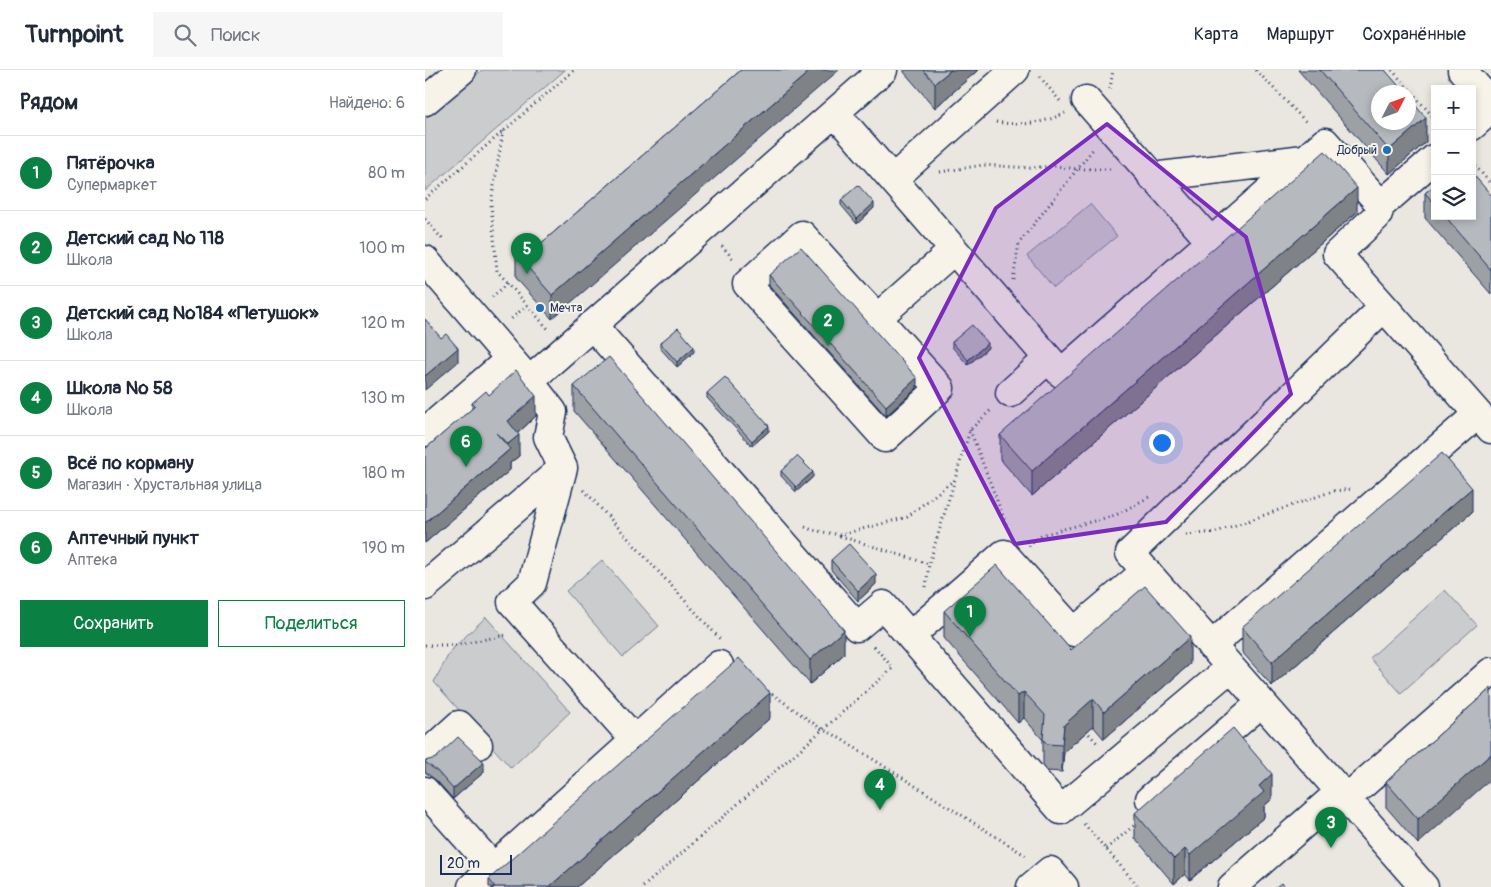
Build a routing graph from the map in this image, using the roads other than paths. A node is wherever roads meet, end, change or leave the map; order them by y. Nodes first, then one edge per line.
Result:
1 (462, 70) edge
2 (883, 70) edge
3 (1015, 70) edge
4 (1462, 70) edge
5 (425, 102) edge
6 (1491, 103) edge
7 (1077, 106) road end
8 (1491, 109) edge
9 (835, 113) junction
10 (1476, 122) edge
11 (1304, 160) junction
12 (1431, 161) edge
13 (900, 173) junction
14 (1152, 177) junction
15 (1381, 205) junction
16 (1212, 243) junction
17 (954, 250) junction
18 (425, 260) edge
19 (1384, 307) junction
20 (877, 318) junction
21 (592, 325) junction
22 (509, 359) junction
23 (1048, 359) junction
24 (529, 381) junction
25 (1010, 393) road end
26 (1484, 421) edge
27 (425, 432) edge
28 (563, 468) junction
29 (1145, 571) junction
30 (425, 586) edge
31 (915, 631) junction
32 (1211, 646) junction
33 (722, 654) road end
34 (1230, 668) junction
35 (1491, 672) edge
36 (1261, 703) junction
37 (635, 740) junction
38 (478, 746) dead end
39 (425, 756) edge
40 (425, 791) edge
41 (1343, 796) junction
42 (1149, 799) edge
43 (493, 867) junction
44 (471, 887) edge
45 (1232, 887) edge
46 (1424, 887) edge

1 - 5 main road
2 - 9 main road
3 - 13 main road
4 - 6 main road
7 - 14 main road
8 - 10 main road
9 - 13 main road
9 - 21 main road
11 - 14 main road
11 - 15 main road
11 - 16 main road
12 - 15 main road
13 - 17 main road
14 - 16 main road
15 - 19 main road
16 - 23 main road
17 - 20 main road
17 - 23 main road
18 - 22 main road
19 - 26 main road
19 - 29 main road
20 - 20 main road
21 - 24 main road
21 - 31 main road
22 - 24 main road
22 - 27 main road
23 - 25 main road
24 - 28 main road
26 - 32 main road
28 - 30 main road
28 - 37 main road
29 - 31 main road
29 - 32 main road
31 - 34 main road
32 - 34 main road
33 - 37 main road
34 - 36 main road
35 - 41 main road
36 - 41 main road
36 - 42 main road
37 - 43 main road
38 - 39 main road
40 - 43 main road
41 - 45 main road
41 - 46 main road
43 - 44 main road

